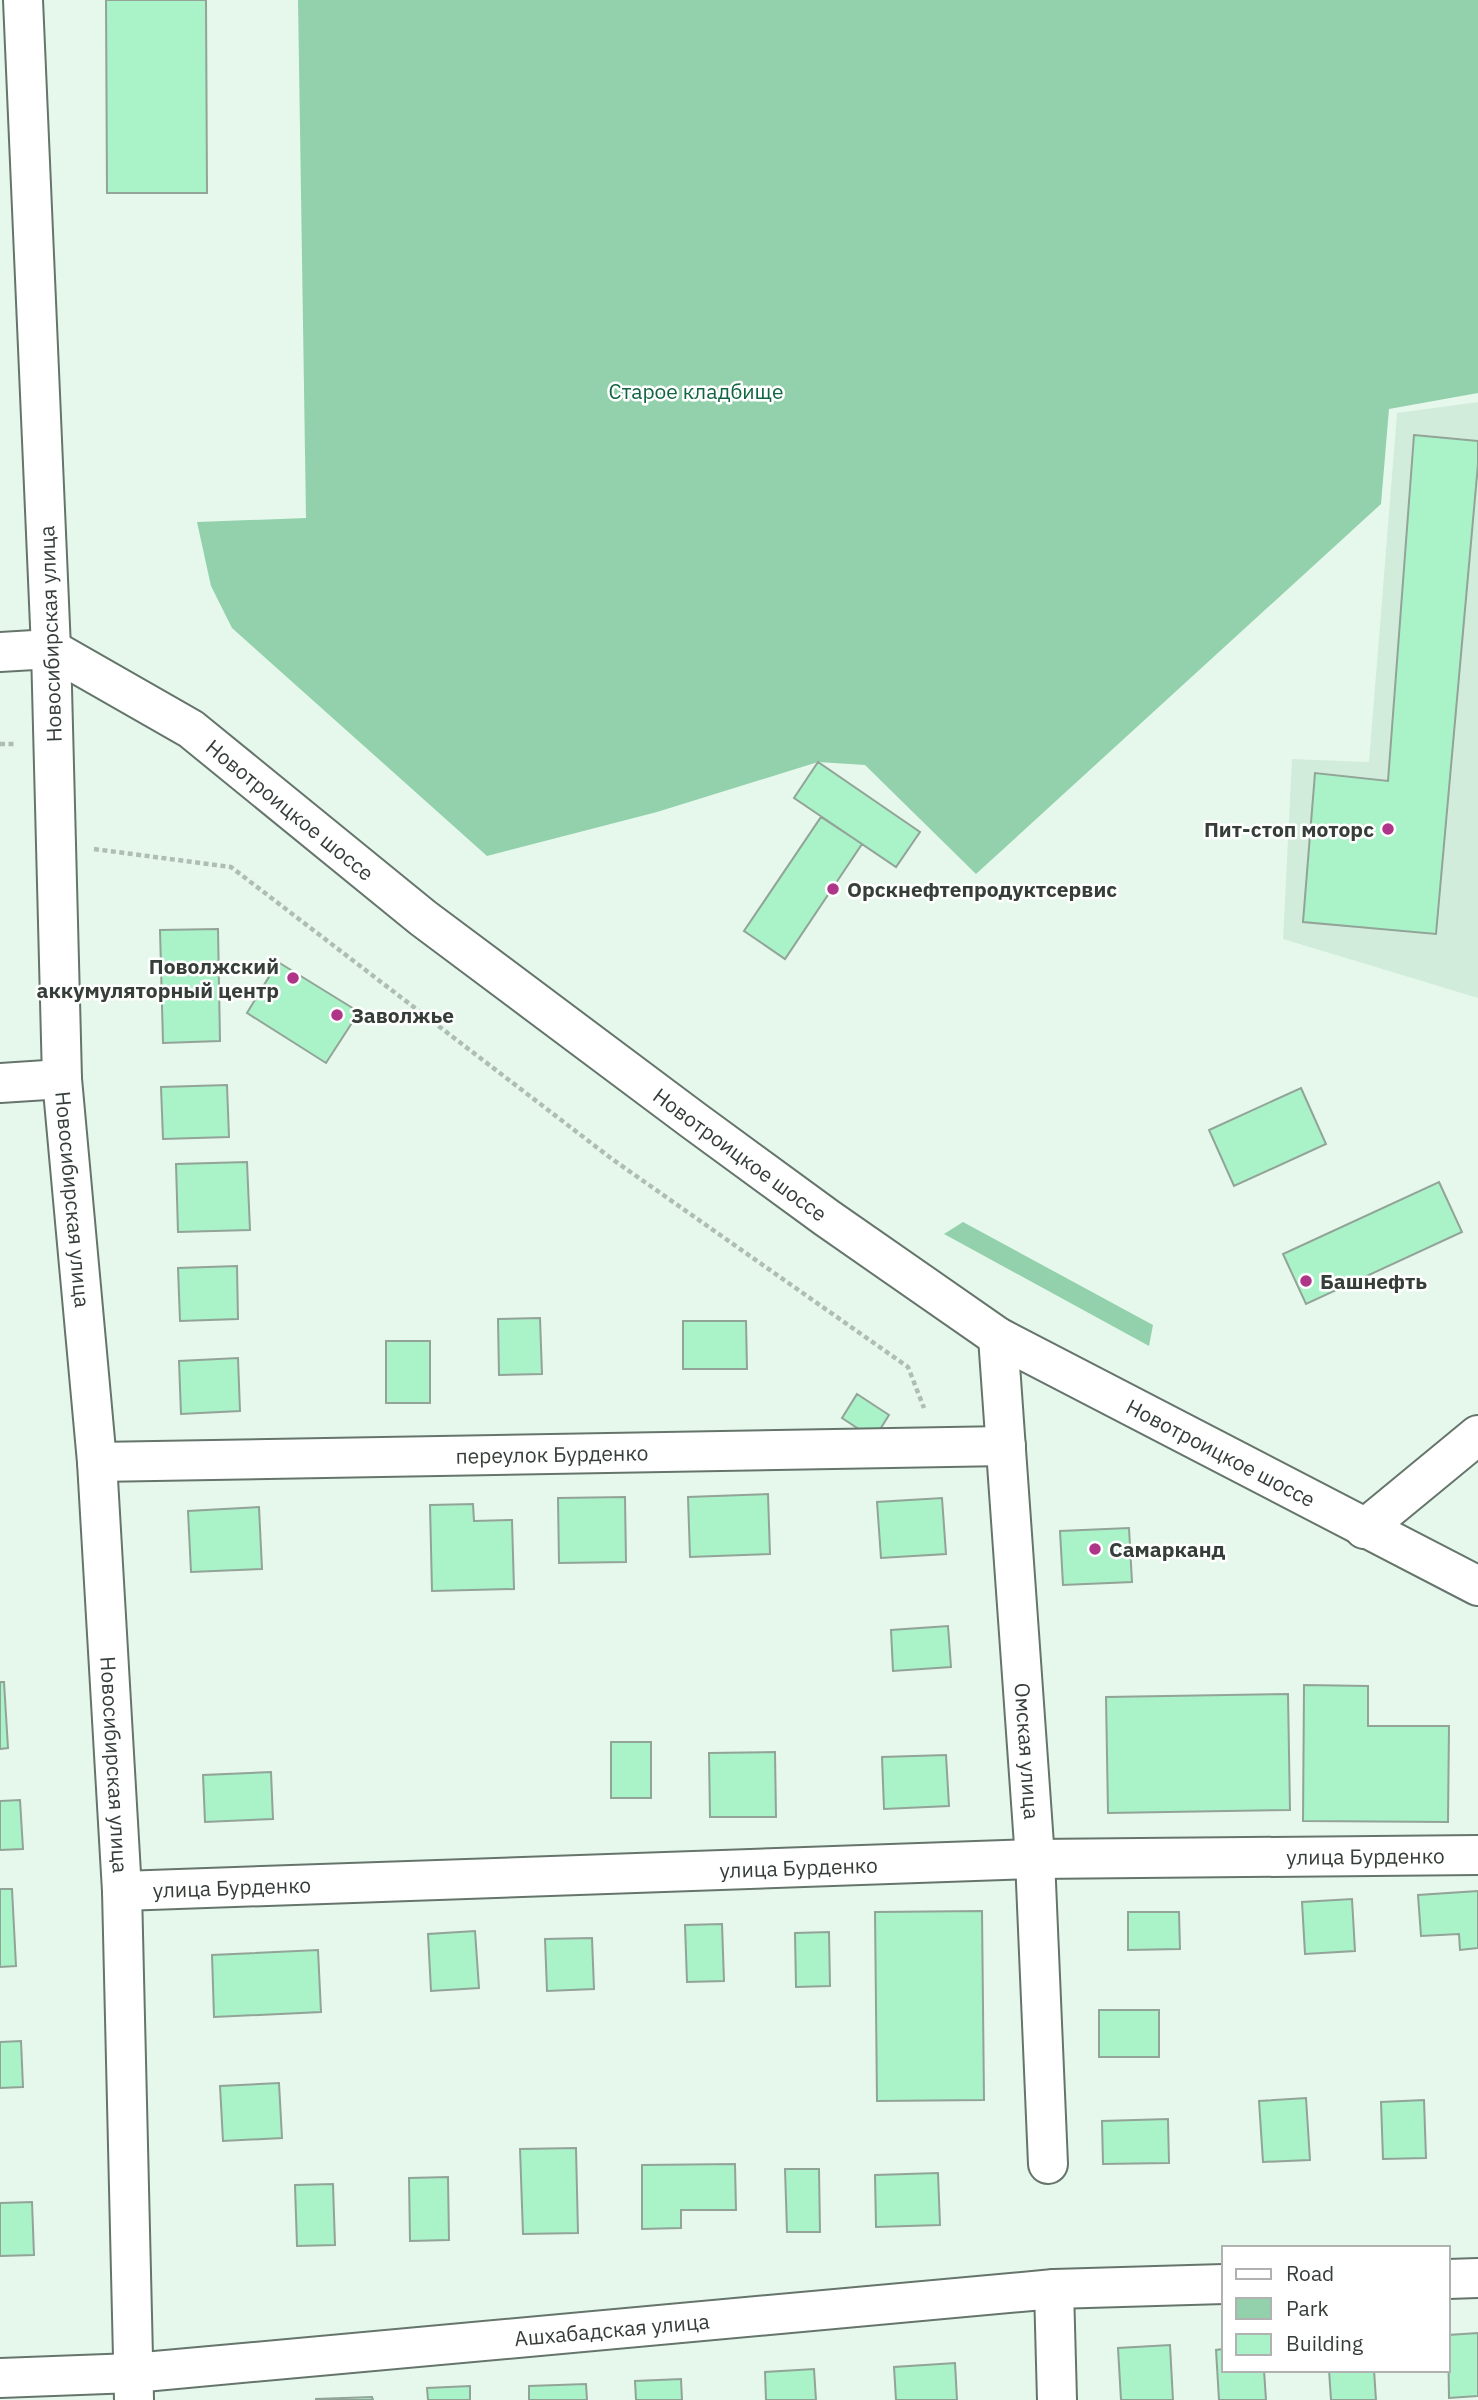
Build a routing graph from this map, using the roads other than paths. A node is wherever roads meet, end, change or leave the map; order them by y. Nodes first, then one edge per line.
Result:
1 (23, 0) edge
2 (51, 649) junction
3 (0, 652) edge
4 (62, 1079) junction
5 (0, 1083) edge
6 (998, 1337) junction
7 (1478, 1435) edge
8 (1006, 1446) junction
9 (97, 1462) junction
10 (1364, 1529) junction
11 (1478, 1586) edge
12 (1478, 1855) edge
13 (1035, 1859) junction
14 (122, 1891) junction
15 (1048, 2164) dead end
16 (1478, 2278) edge
17 (1450, 2279) edge
18 (1222, 2284) edge
19 (1054, 2289) junction
20 (0, 2378) edge
21 (133, 2386) edge
22 (1057, 2400) edge

1 - 2 street, Новосибирская улица
2 - 3 street
2 - 4 street, Новосибирская улица
2 - 6 street, Новотроицкое шоссе
4 - 5 street
4 - 9 street, Новосибирская улица
6 - 8 street, Омская улица
6 - 10 street, Новотроицкое шоссе
7 - 10 street
8 - 9 street, переулок Бурденко
8 - 13 street, Омская улица
9 - 14 street, Новосибирская улица
10 - 11 street, Новотроицкое шоссе
12 - 13 street, улица Бурденко
13 - 14 street, улица Бурденко
13 - 15 street, Омская улица
14 - 21 street, Новосибирская улица
16 - 17 street
18 - 19 street, Ашхабадская улица
19 - 21 street, Ашхабадская улица
19 - 22 street
20 - 21 street, Ашхабадская улица

